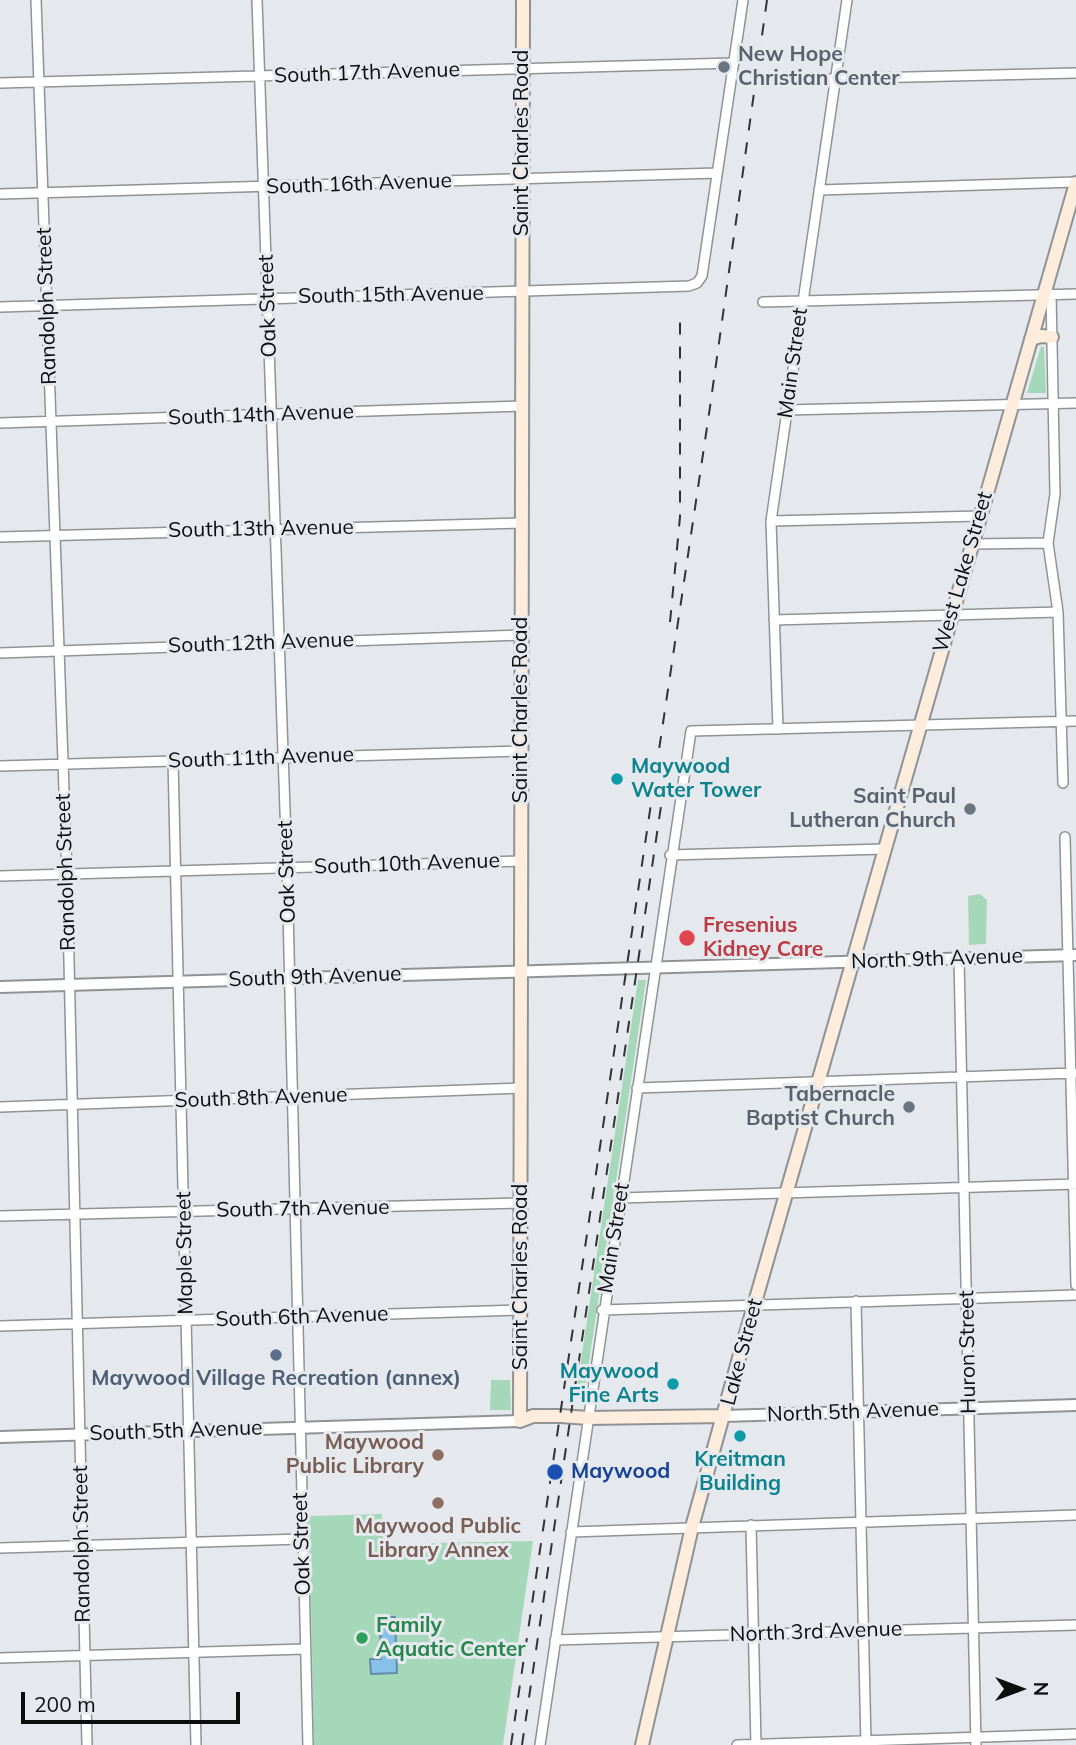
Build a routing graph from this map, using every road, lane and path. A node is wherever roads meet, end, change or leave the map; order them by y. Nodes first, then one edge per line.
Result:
1 (36, 0) edge
2 (257, 0) edge
3 (523, 0) edge
4 (743, 0) edge
5 (847, 0) edge
6 (733, 63) junction
7 (523, 69) junction
8 (1076, 72) edge
9 (260, 76) junction
10 (836, 79) junction
11 (784, 80) dead end
12 (39, 82) junction
13 (0, 83) edge
14 (717, 173) junction
15 (522, 179) junction
16 (1076, 183) edge
17 (264, 187) junction
18 (819, 190) junction
19 (43, 192) junction
20 (0, 194) edge
21 (522, 292) junction
22 (1076, 293) edge
23 (1048, 294) junction
24 (268, 298) junction
25 (802, 301) junction
26 (763, 302) dead end
27 (47, 306) junction
28 (0, 307) edge
29 (1052, 337) junction
30 (1031, 339) junction
31 (1076, 402) edge
32 (1054, 403) junction
33 (1012, 405) junction
34 (522, 406) junction
35 (786, 410) junction
36 (271, 415) junction
37 (51, 422) junction
38 (0, 423) edge
39 (980, 516) junction
40 (772, 521) junction
41 (522, 523) junction
42 (276, 528) junction
43 (55, 536) junction
44 (0, 537) edge
45 (1048, 543) junction
46 (971, 544) junction
47 (1058, 612) junction
48 (950, 615) junction
49 (774, 621) junction
50 (522, 635) junction
51 (279, 642) junction
52 (59, 651) junction
53 (0, 653) edge
54 (1076, 721) edge
55 (1062, 722) junction
56 (918, 726) junction
57 (778, 729) junction
58 (521, 751) junction
59 (283, 757) junction
60 (173, 761) junction
61 (63, 764) junction
62 (0, 766) edge
63 (1063, 783) dead end
64 (1065, 837) dead end
65 (884, 849) junction
66 (670, 855) junction
67 (521, 861) junction
68 (287, 868) junction
69 (175, 872) junction
70 (67, 874) junction
71 (0, 876) edge
72 (1072, 955) edge
73 (959, 959) junction
74 (851, 962) junction
75 (655, 967) junction
76 (631, 968) joint
77 (521, 971) junction
78 (290, 977) junction
79 (178, 982) junction
80 (69, 985) junction
81 (0, 987) edge
82 (1074, 1073) edge
83 (961, 1077) junction
84 (817, 1082) junction
85 (637, 1087) junction
86 (522, 1088) junction
87 (292, 1098) junction
88 (181, 1101) junction
89 (72, 1104) junction
90 (0, 1107) edge
91 (1075, 1184) edge
92 (964, 1188) junction
93 (785, 1193) junction
94 (620, 1198) junction
95 (521, 1203) junction
96 (293, 1209) junction
97 (184, 1212) junction
98 (75, 1214) junction
99 (0, 1216) edge
100 (1076, 1286) edge
101 (1076, 1295) edge
102 (966, 1298) junction
103 (856, 1301) junction
104 (754, 1304) junction
105 (520, 1310) junction
106 (602, 1310) junction
107 (296, 1317) junction
108 (186, 1320) junction
109 (77, 1324) junction
110 (0, 1326) edge
111 (1076, 1405) edge
112 (969, 1408) junction
113 (859, 1412) junction
114 (724, 1416) junction
115 (588, 1418) junction
116 (565, 1420) joint
117 (520, 1421) junction
118 (299, 1427) junction
119 (189, 1431) junction
120 (80, 1434) junction
121 (0, 1437) edge
122 (1076, 1515) edge
123 (971, 1518) junction
124 (861, 1522) junction
125 (751, 1525) junction
126 (692, 1527) junction
127 (571, 1532) junction
128 (302, 1539) junction
129 (191, 1542) junction
130 (82, 1546) junction
131 (0, 1548) edge
132 (1076, 1625) edge
133 (974, 1628) junction
134 (863, 1631) junction
135 (753, 1634) junction
136 (667, 1636) junction
137 (555, 1640) junction
138 (305, 1649) junction
139 (194, 1652) junction
140 (85, 1656) junction
141 (0, 1658) edge
142 (1076, 1734) edge
143 (976, 1741) edge
144 (866, 1743) edge
145 (87, 1745) edge
146 (196, 1745) edge
147 (308, 1745) edge
148 (540, 1745) edge
149 (642, 1745) edge
150 (737, 1745) edge
151 (756, 1745) edge

1 - 12 street, Randolph Street
2 - 9 street, Oak Street
3 - 7 main road, Saint Charles Road
4 - 6 street
5 - 10 street, Main Street
6 - 7 street, South 17th Avenue
6 - 14 street
7 - 9 street, South 17th Avenue
7 - 15 main road, Saint Charles Road
8 - 10 street
9 - 12 street, South 17th Avenue
9 - 17 street, Oak Street
10 - 11 street
10 - 18 street, Main Street
12 - 13 street, South 17th Avenue
12 - 19 street, Randolph Street
14 - 15 street, South 16th Avenue
14 - 21 street, South 15th Avenue
15 - 17 street, South 16th Avenue
15 - 21 main road, Saint Charles Road
16 - 18 street
16 - 23 main road, West Lake Street
17 - 19 street, South 16th Avenue
17 - 24 street, Oak Street
18 - 25 street, Main Street
19 - 20 street, South 16th Avenue
19 - 27 street, Randolph Street
21 - 24 street, South 15th Avenue
21 - 34 main road, Saint Charles Road
22 - 23 street
23 - 25 street
23 - 29 street
23 - 30 main road, West Lake Street
24 - 27 street, South 15th Avenue
24 - 36 street, Oak Street
25 - 26 street
25 - 35 street, Main Street
27 - 28 street, South 15th Avenue
27 - 37 street, Randolph Street
29 - 30 main road
29 - 32 street
30 - 33 main road, West Lake Street
31 - 32 street
32 - 33 street
32 - 45 street
33 - 35 street
33 - 39 main road, West Lake Street
34 - 36 street, South 14th Avenue
34 - 41 main road, Saint Charles Road
35 - 40 street, Main Street
36 - 37 street, South 14th Avenue
36 - 42 street, Oak Street
37 - 38 street, South 14th Avenue
37 - 43 street, Randolph Street
39 - 40 street
39 - 46 main road, West Lake Street
40 - 49 street, Main Street
41 - 42 street, South 13th Avenue
41 - 50 main road, Saint Charles Road
42 - 43 street, South 13th Avenue
42 - 51 street, Oak Street
43 - 44 street, South 13th Avenue
43 - 52 street, Randolph Street
45 - 46 street
45 - 47 street
46 - 48 main road, West Lake Street
47 - 48 street
47 - 55 street
48 - 49 street
48 - 56 main road, West Lake Street
49 - 57 street, Main Street
50 - 51 street, South 12th Avenue
50 - 58 main road, Saint Charles Road
51 - 52 street, South 12th Avenue
51 - 59 street, Oak Street
52 - 53 street, South 12th Avenue
52 - 61 street, Randolph Street
54 - 55 street
55 - 56 street
55 - 63 street
56 - 57 street
56 - 65 main road, West Lake Street
57 - 66 street, Main Street
58 - 59 street, South 11th Avenue
58 - 67 main road, Saint Charles Road
59 - 60 street, South 11th Avenue
59 - 68 street, Oak Street
60 - 61 street, South 11th Avenue
60 - 69 street, Maple Street
61 - 62 street, South 11th Avenue
61 - 70 street, Randolph Street
64 - 72 street
65 - 66 street
65 - 74 main road, West Lake Street
66 - 75 street, Main Street
67 - 68 street, South 10th Avenue
67 - 77 main road, Saint Charles Road
68 - 69 street, South 10th Avenue
68 - 78 street, Oak Street
69 - 70 street, South 10th Avenue
69 - 79 street, Maple Street
70 - 71 street, South 10th Avenue
70 - 80 street, Randolph Street
72 - 73 street, North 9th Avenue
72 - 82 street
73 - 74 street, North 9th Avenue
73 - 83 street, Huron Street
74 - 75 street, North 9th Avenue
74 - 84 main road, Lake Street
75 - 76 street, North 9th Avenue
75 - 85 street, Main Street
76 - 77 street, South 9th Avenue
77 - 78 street, South 9th Avenue
77 - 86 main road, Saint Charles Road
78 - 79 street, South 9th Avenue
78 - 87 street, Oak Street
79 - 80 street, South 9th Avenue
79 - 88 street, Maple Street
80 - 81 street, South 9th Avenue
80 - 89 street, Randolph Street
82 - 83 street
82 - 91 street
83 - 84 street
83 - 92 street, Huron Street
84 - 85 street
84 - 93 main road, Lake Street
85 - 94 street, Main Street
86 - 87 street, South 8th Avenue
86 - 95 main road, Saint Charles Road
87 - 88 street, South 8th Avenue
87 - 96 street, Oak Street
88 - 89 street, South 8th Avenue
88 - 97 street, Maple Street
89 - 90 street, South 8th Avenue
89 - 98 street, Randolph Street
91 - 92 street
91 - 100 street
92 - 93 street
92 - 102 street, Huron Street
93 - 94 street
93 - 104 main road, Lake Street
94 - 106 street, Main Street
95 - 96 street, South 7th Avenue
95 - 105 main road, Saint Charles Road
96 - 97 street, South 7th Avenue
96 - 107 street, Oak Street
97 - 98 street, South 7th Avenue
97 - 108 street, Maple Street
98 - 99 street, South 7th Avenue
98 - 109 street, Randolph Street
101 - 102 street
102 - 103 street
102 - 112 street, Huron Street
103 - 104 street
103 - 113 street
104 - 106 street
104 - 114 main road, Lake Street
105 - 107 street, South 6th Avenue
105 - 117 main road, Saint Charles Road
106 - 115 street, Main Street
107 - 108 street, South 6th Avenue
107 - 118 street, Oak Street
108 - 109 street, South 6th Avenue
108 - 119 street, Maple Street
109 - 110 street, South 6th Avenue
109 - 120 street, Randolph Street
111 - 112 street, North 5th Avenue
112 - 113 street, North 5th Avenue
112 - 123 street, Huron Street
113 - 114 street, North 5th Avenue
113 - 124 street
114 - 115 main road, North 5th Avenue
114 - 126 main road, Lake Street
115 - 116 main road, North 5th Avenue
115 - 127 street, Main Street
116 - 117 main road, South 5th Avenue
117 - 118 street, South 5th Avenue
118 - 119 street, South 5th Avenue
118 - 128 street, Oak Street
119 - 120 street, South 5th Avenue
119 - 129 street, Maple Street
120 - 121 street, South 5th Avenue
120 - 130 street, Randolph Street
122 - 123 street
123 - 124 street
123 - 133 street, Huron Street
124 - 125 street
124 - 134 street
125 - 126 street
125 - 135 street
126 - 127 street
126 - 136 main road, Lake Street
127 - 137 street, Main Street
128 - 129 street
128 - 138 street, Oak Street
129 - 130 street
129 - 139 street, Maple Street
130 - 131 street
130 - 140 street, Randolph Street
132 - 133 street, North 3rd Avenue
133 - 134 street, North 3rd Avenue
133 - 143 street, Huron Street
134 - 135 street, North 3rd Avenue
134 - 144 street
135 - 136 street, North 3rd Avenue
135 - 151 street
136 - 137 street, North 3rd Avenue
136 - 149 main road, Lake Street
137 - 148 street, Main Street
138 - 139 street
138 - 147 street, Oak Street
139 - 140 street
139 - 146 street, Maple Street
140 - 141 street
140 - 145 street, Randolph Street
142 - 143 street
143 - 144 street
144 - 151 street
150 - 151 street

